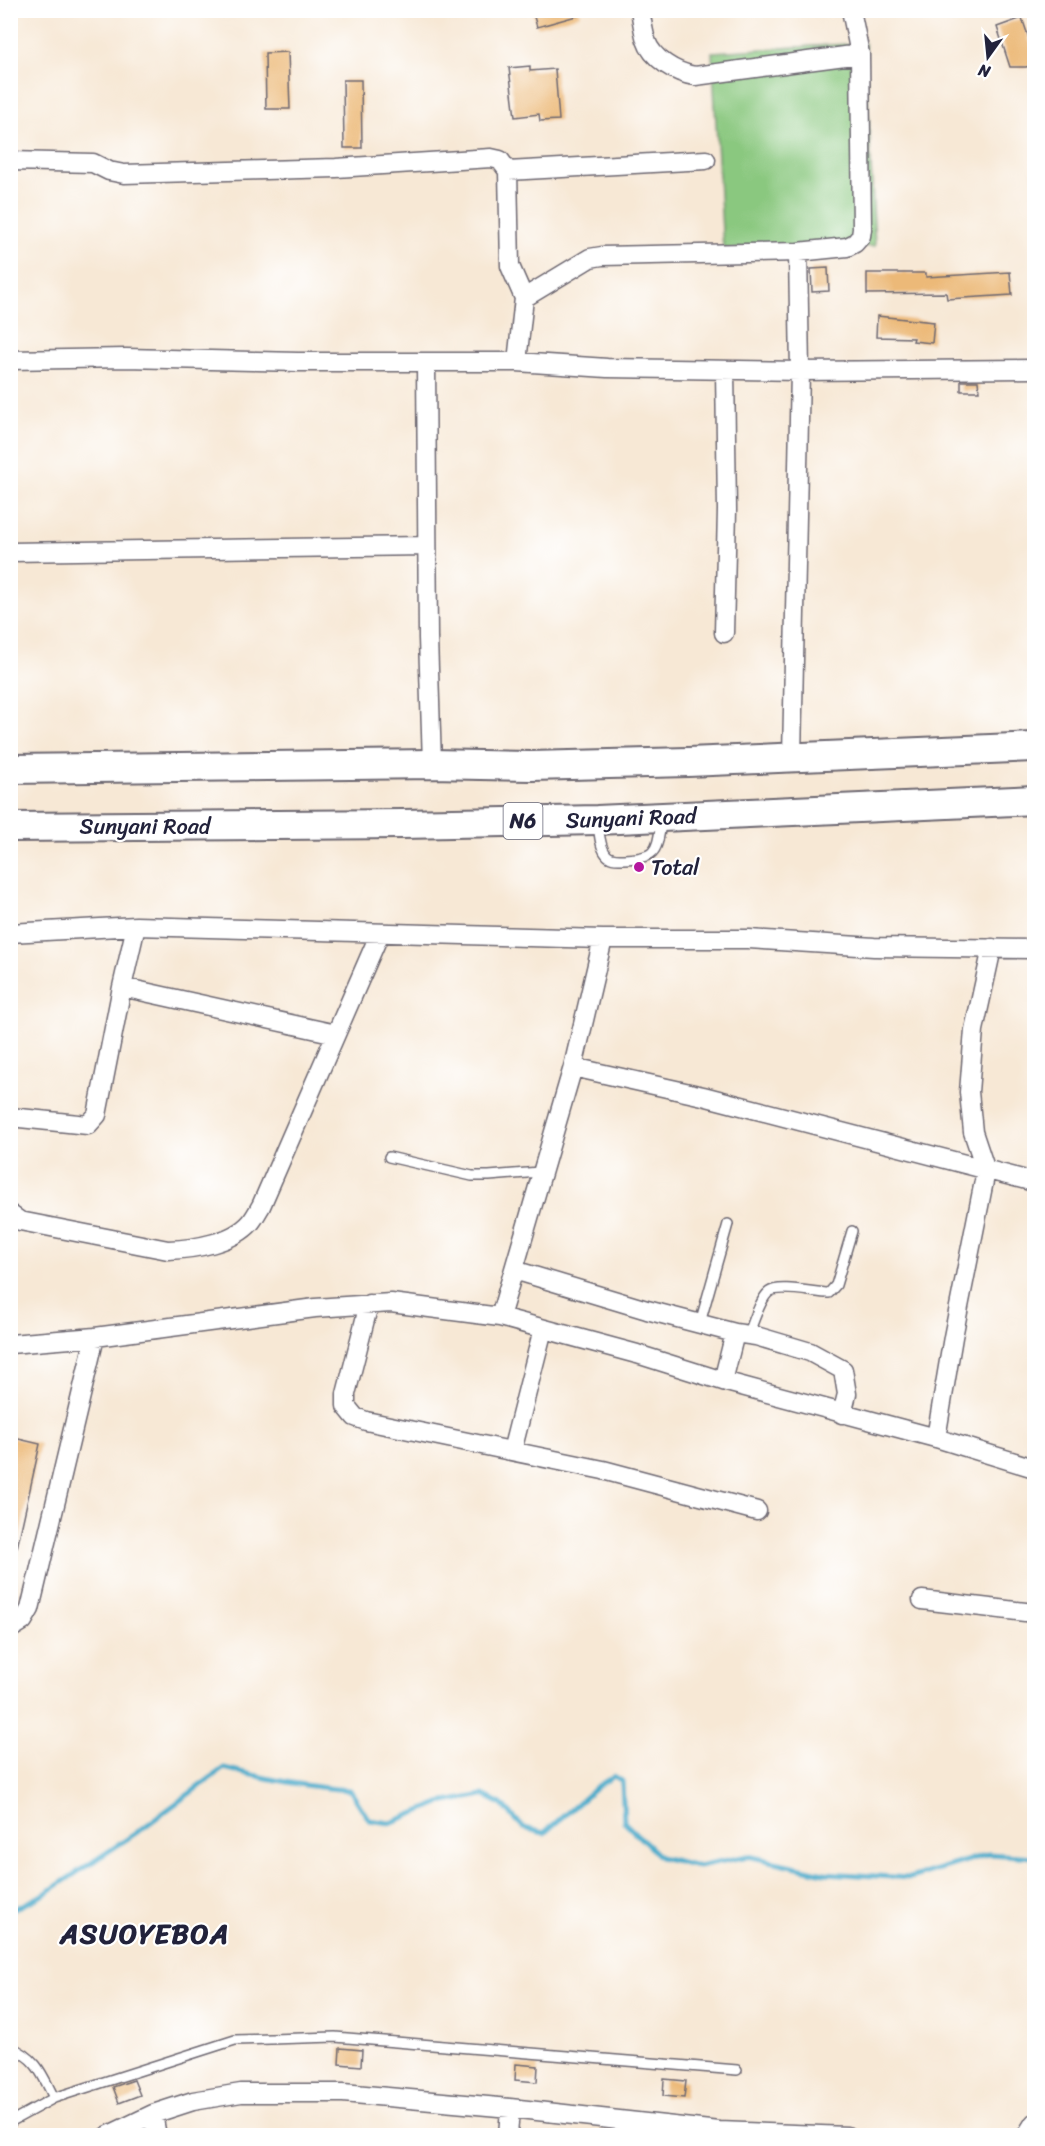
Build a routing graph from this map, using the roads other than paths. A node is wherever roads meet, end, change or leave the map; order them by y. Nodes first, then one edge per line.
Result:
1 (640, 10) edge
2 (851, 10) edge
3 (860, 54) junction
4 (706, 160) dead end
5 (10, 161) edge
6 (508, 171) junction
7 (798, 252) junction
8 (524, 297) junction
9 (10, 360) edge
10 (517, 362) junction
11 (426, 363) junction
12 (1035, 369) edge
13 (725, 370) junction
14 (800, 371) junction
15 (426, 546) junction
16 (10, 552) edge
17 (724, 633) dead end
18 (1035, 747) edge
19 (792, 757) junction
20 (432, 764) junction
21 (10, 769) edge
22 (1035, 800) edge
23 (662, 817) junction
24 (597, 820) junction
25 (10, 827) edge
26 (136, 926) junction
27 (10, 933) edge
28 (380, 933) junction
29 (603, 939) junction
30 (992, 948) junction
31 (1035, 949) edge
32 (122, 987) junction
33 (336, 1034) junction
34 (573, 1067) junction
35 (11, 1120) edge
36 (389, 1157) dead end
37 (986, 1171) junction
38 (540, 1172) junction
39 (1035, 1182) edge
40 (10, 1214) edge
41 (728, 1224) dead end
42 (852, 1231) dead end
43 (514, 1270) junction
44 (369, 1304) junction
45 (500, 1317) junction
46 (700, 1323) junction
47 (543, 1329) junction
48 (742, 1334) junction
49 (95, 1336) junction
50 (10, 1344) edge
51 (723, 1381) junction
52 (842, 1414) junction
53 (936, 1438) junction
54 (512, 1451) junction
55 (1035, 1468) edge
56 (757, 1511) dead end
57 (922, 1600) dead end
58 (1035, 1613) edge
59 (10, 1629) edge
60 (10, 2047) edge
61 (737, 2070) dead end
62 (54, 2098) junction
63 (510, 2108) junction
64 (153, 2114) junction
65 (10, 2122) edge
66 (1035, 2123) edge
67 (107, 2136) edge
68 (157, 2136) edge
69 (508, 2136) edge
70 (847, 2136) edge
71 (1026, 2136) edge

1 - 3 street
2 - 3 street
3 - 7 street
4 - 6 street
5 - 6 street
6 - 8 street
7 - 8 street
7 - 14 street
8 - 10 street
9 - 11 street
10 - 11 street
10 - 13 street
11 - 15 street
12 - 14 street
13 - 14 street
13 - 17 street
14 - 19 street
15 - 16 street
15 - 20 street
18 - 19 main road
19 - 20 main road
20 - 21 main road
22 - 23 main road, Sunyani Road / N6
23 - 24 main road, Sunyani Road / N6
23 - 24 lane
24 - 25 main road, Sunyani Road / N6
26 - 27 street
26 - 28 street
26 - 32 street
28 - 29 street
28 - 33 street
29 - 30 street
29 - 34 street
30 - 31 street
30 - 37 street
32 - 33 street
32 - 35 street
33 - 40 street
34 - 37 street
34 - 38 street
36 - 38 lane
37 - 39 street
37 - 53 street
38 - 43 street
41 - 46 lane
42 - 48 lane
43 - 45 street
43 - 46 street
44 - 45 street
44 - 49 street
44 - 54 street
45 - 47 street
46 - 48 street
47 - 51 street
47 - 54 street
48 - 51 street
48 - 52 street
49 - 50 street
49 - 59 street
51 - 52 street
52 - 53 street
53 - 55 street
54 - 56 street
57 - 58 street
60 - 62 lane
61 - 62 lane
62 - 65 lane
63 - 64 street
63 - 69 street
63 - 70 street
64 - 67 street
64 - 68 street
66 - 71 street

